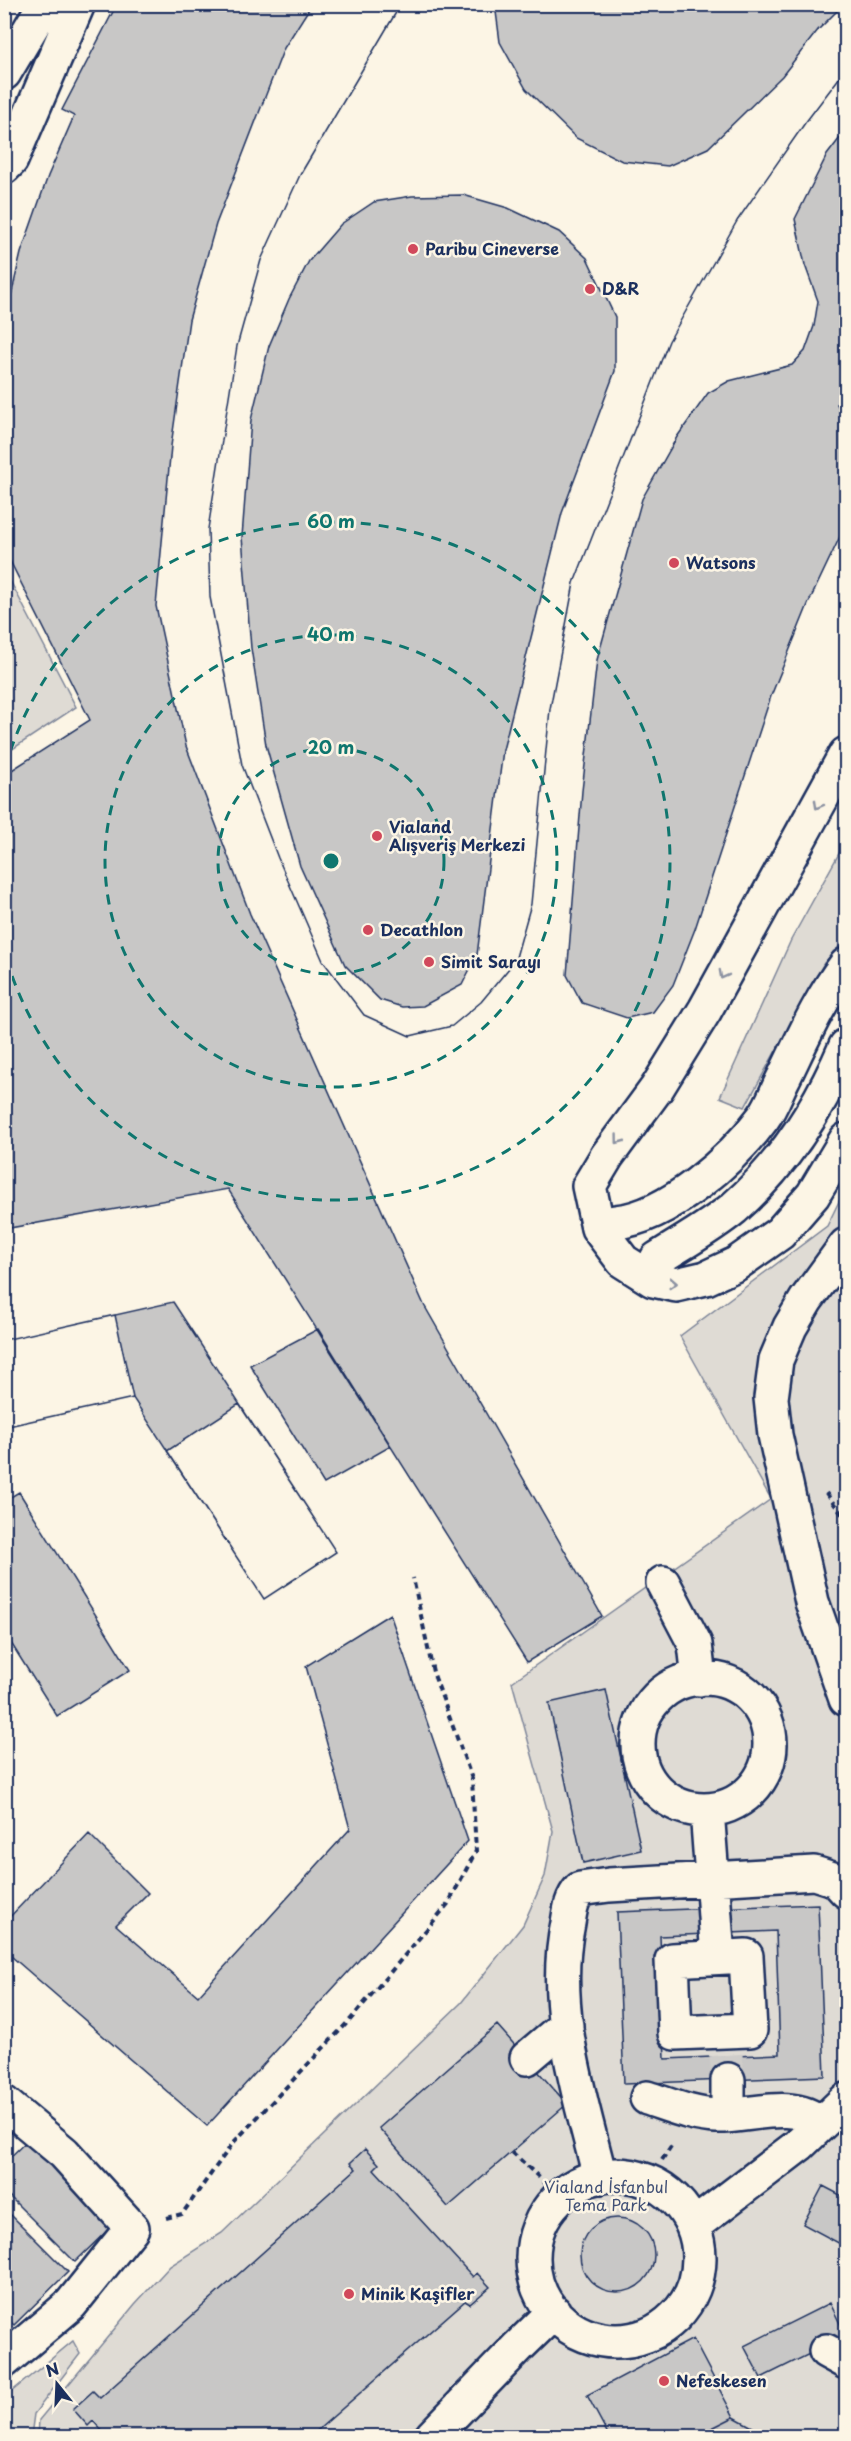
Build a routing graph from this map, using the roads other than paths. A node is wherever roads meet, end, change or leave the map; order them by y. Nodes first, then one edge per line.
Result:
1 (45, 4) edge
2 (78, 4) edge
3 (4, 73) edge
4 (4, 167) edge
5 (846, 754) edge
6 (846, 965) edge
7 (846, 1046) edge
8 (846, 1140) edge
9 (616, 1222) dead end
10 (846, 1245) edge
11 (657, 1259) dead end
12 (663, 1583) dead end
13 (699, 1678) junction
14 (846, 1699) edge
15 (707, 1810) junction
16 (712, 1879) junction
17 (846, 1891) edge
18 (718, 1957) junction
19 (566, 2025) junction
20 (726, 2055) junction
21 (527, 2058) dead end
22 (647, 2098) dead end
23 (846, 2100) edge
24 (4, 2103) edge
25 (728, 2115) junction
26 (820, 2123) junction
27 (600, 2176) junction
28 (693, 2226) junction
29 (554, 2312) junction
30 (4, 2361) edge
31 (432, 2436) edge

1 - 3 street
2 - 4 street
5 -> 8 street
6 - 9 street
7 - 11 street
10 - 14 street
12 - 13 street
13 - 15 street
13 - 15 street
15 - 16 street
16 - 17 street
16 - 18 street
16 - 19 street
18 - 20 street
18 - 20 street
19 - 21 street
19 - 27 street
20 - 25 street
22 - 25 street
23 - 26 street
24 - 30 street
25 - 26 street
26 - 28 street
27 - 28 street
27 - 29 street
28 - 29 street
29 - 31 street

